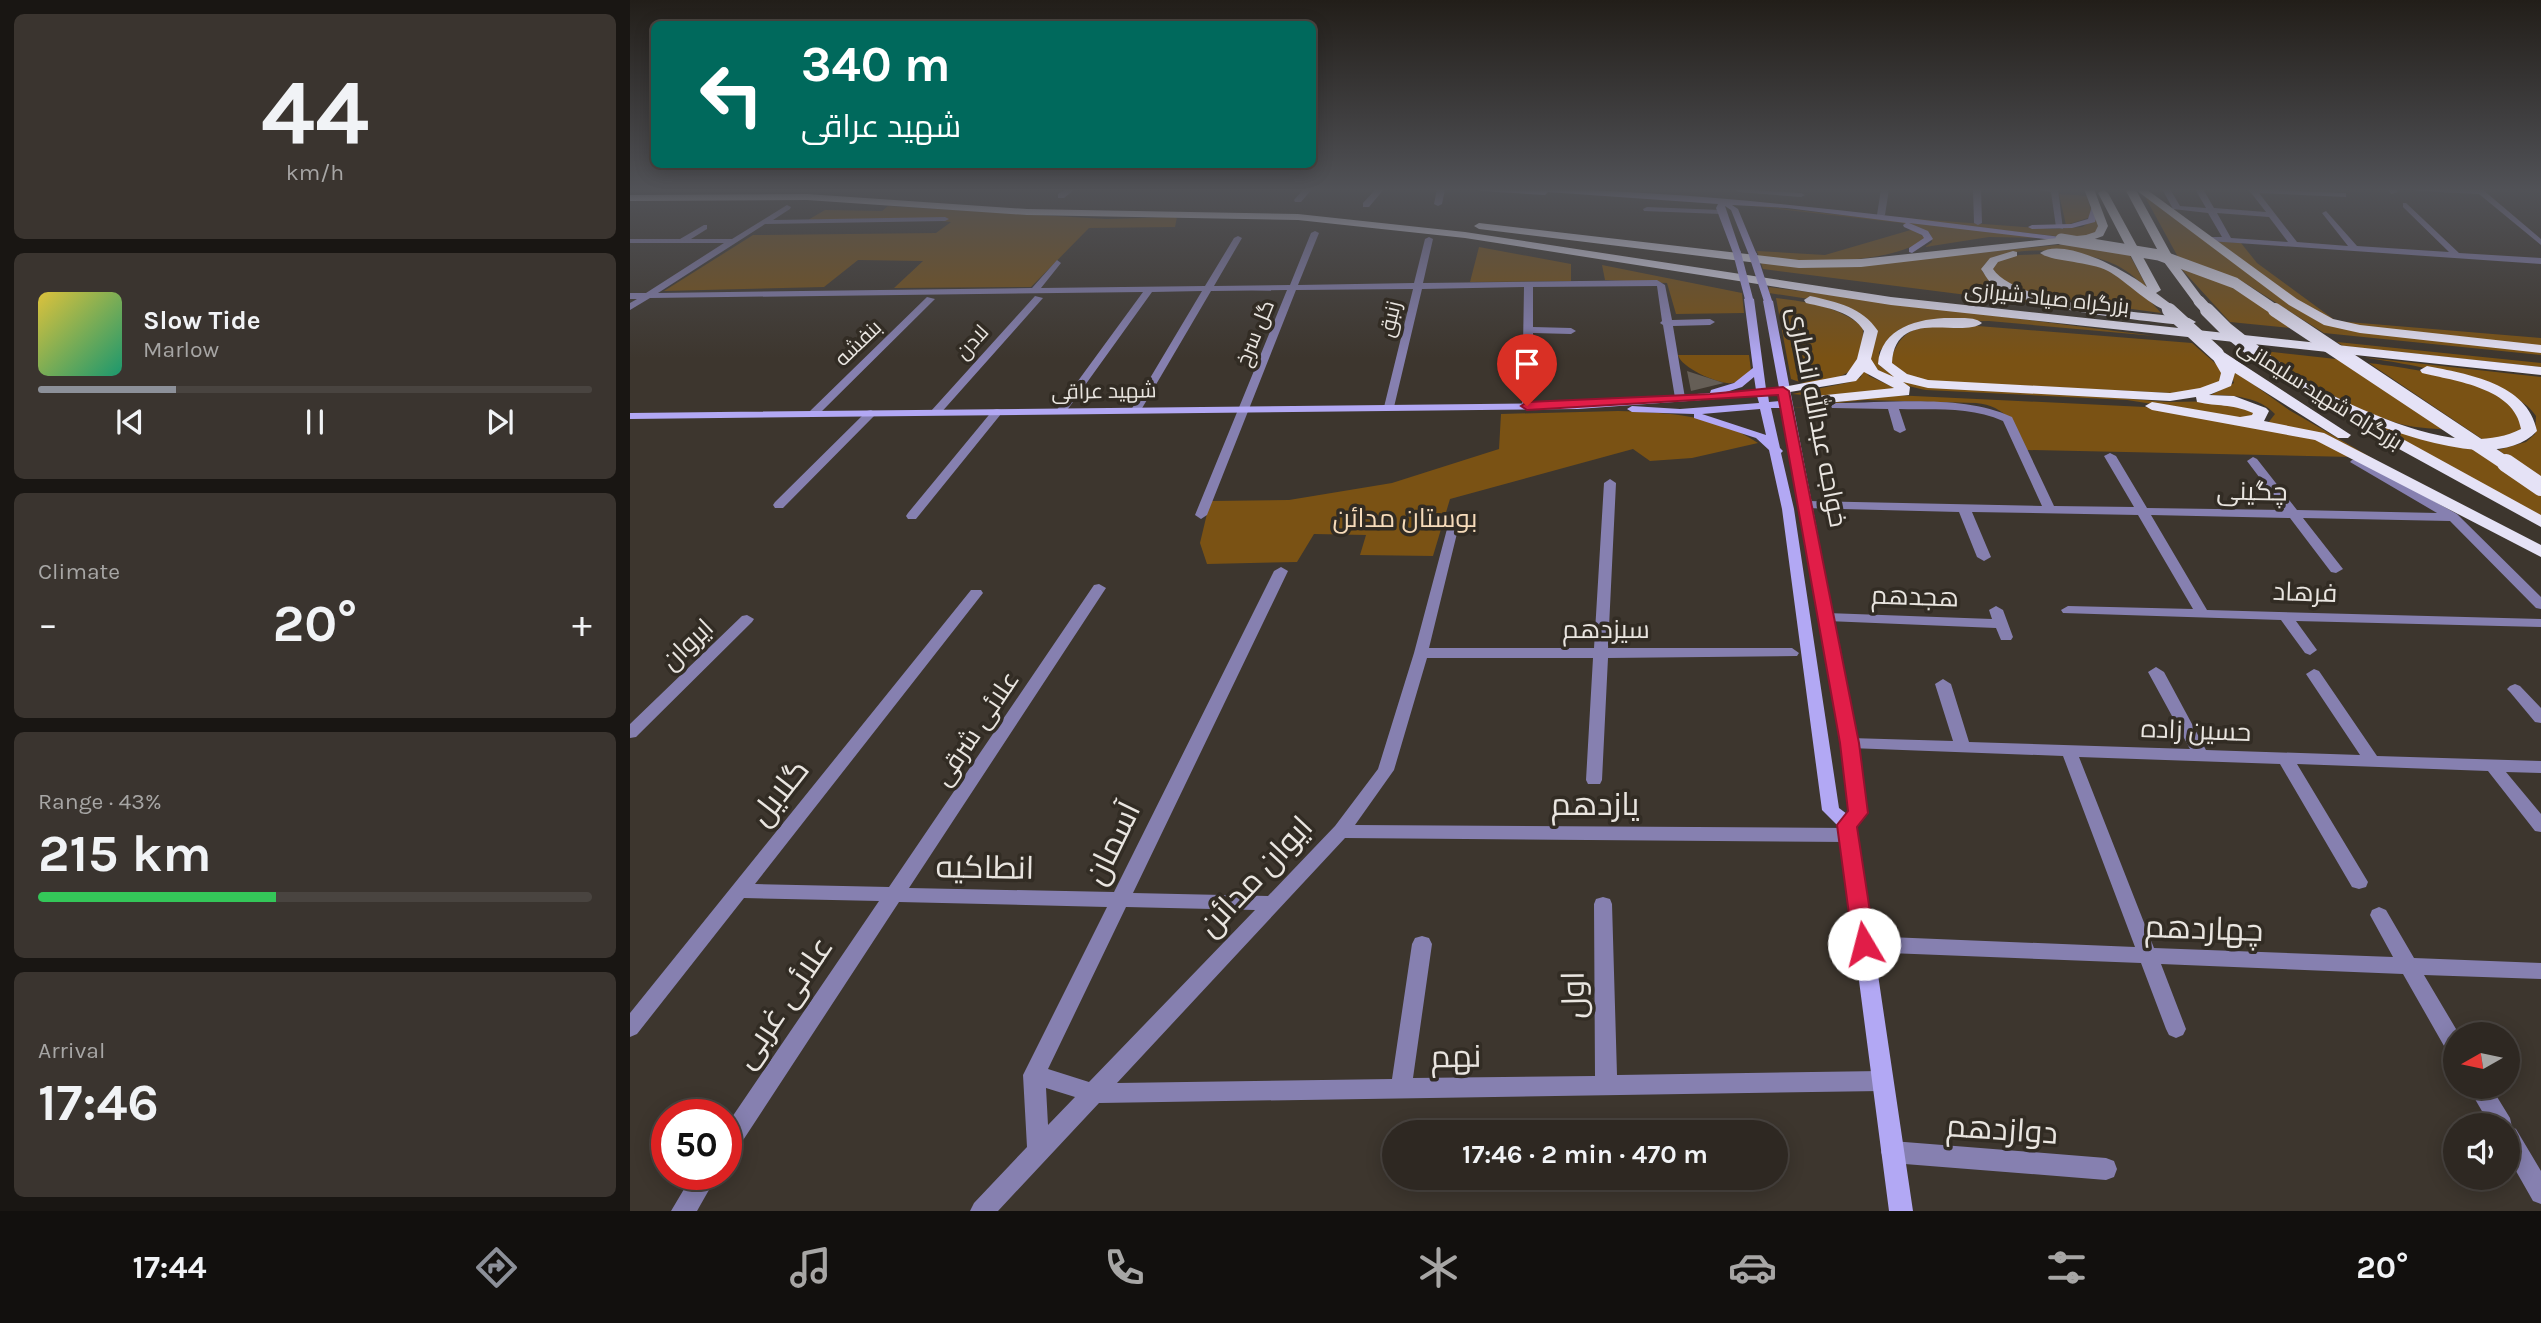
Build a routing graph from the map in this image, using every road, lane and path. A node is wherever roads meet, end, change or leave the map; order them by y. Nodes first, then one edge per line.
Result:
1 (644, 246) dead end
2 (726, 246) edge
3 (1233, 246) edge
4 (1310, 246) edge
5 (1427, 246) edge
6 (1542, 246) edge
7 (1560, 246) edge
8 (1576, 246) edge
9 (1650, 246) edge
10 (1734, 246) edge
11 (1749, 246) edge
12 (1919, 246) edge
13 (1943, 246) edge
14 (2030, 246) edge
15 (2116, 246) edge
16 (2131, 246) edge
17 (2161, 246) edge
18 (2218, 246) edge
19 (2324, 246) edge
20 (2352, 246) edge
21 (2447, 246) edge
22 (2354, 248) junction
23 (1912, 250) junction
24 (630, 254) edge
25 (2456, 255) junction
26 (2541, 261) edge
27 (1057, 263) dead end
28 (1829, 264) junction
29 (1529, 284) junction
30 (1418, 286) junction
31 (1294, 287) junction
32 (1208, 288) junction
33 (1150, 289) junction
34 (1036, 294) junction
35 (630, 296) edge
36 (648, 296) junction
37 (930, 299) dead end
38 (630, 307) edge
39 (2167, 308) junction
40 (1563, 322) dead end
41 (1710, 322) dead end
42 (1665, 323) junction
43 (2189, 323) junction
44 (1529, 326) junction
45 (1571, 331) dead end
46 (2227, 339) junction
47 (2306, 348) junction
48 (2541, 349) edge
49 (2217, 354) junction
50 (1864, 358) junction
51 (2541, 359) edge
52 (1759, 368) junction
53 (2541, 372) edge
54 (2299, 385) junction
55 (1918, 392) junction
56 (1785, 397) junction
57 (2170, 397) junction
58 (1686, 398) junction
59 (1764, 400) junction
60 (1578, 405) junction
61 (1527, 406) junction
62 (1836, 406) dead end
63 (1892, 406) junction
64 (1389, 407) junction
65 (1245, 408) junction
66 (1136, 410) junction
67 (1061, 411) junction
68 (935, 412) junction
69 (997, 412) junction
70 (1680, 412) junction
71 (871, 413) junction
72 (813, 414) junction
73 (630, 416) edge
74 (2243, 421) junction
75 (1900, 430) dead end
76 (1777, 451) junction
77 (2110, 456) dead end
78 (2253, 461) dead end
79 (2356, 462) dead end
80 (1610, 482) dead end
81 (2541, 487) edge
82 (779, 505) dead end
83 (1807, 505) junction
84 (1964, 508) junction
85 (2050, 510) junction
86 (2143, 512) junction
87 (1201, 514) dead end
88 (2293, 514) junction
89 (912, 516) dead end
90 (1455, 517) dead end
91 (2454, 517) junction
92 (2541, 522) edge
93 (2541, 552) edge
94 (1984, 557) dead end
95 (2336, 569) dead end
96 (1281, 571) dead end
97 (1099, 588) dead end
98 (976, 593) dead end
99 (2541, 605) edge
100 (2068, 610) dead end
101 (2203, 614) junction
102 (2285, 616) junction
103 (1827, 617) junction
104 (747, 619) dead end
105 (2541, 623) edge
106 (2001, 624) dead end
107 (2310, 650) dead end
108 (1421, 653) junction
109 (1792, 653) dead end
110 (1599, 654) junction
111 (2156, 673) dead end
112 (2314, 674) dead end
113 (1943, 684) dead end
114 (2515, 689) dead end
115 (2541, 718) edge
116 (630, 733) edge
117 (1850, 743) junction
118 (1963, 747) junction
119 (2069, 751) junction
120 (2201, 755) junction
121 (2285, 758) junction
122 (2372, 761) junction
123 (2491, 765) junction
124 (2541, 767) edge
125 (1594, 780) dead end
126 (2541, 826) edge
127 (1847, 830) junction
128 (1341, 831) junction
129 (2359, 882) dead end
130 (738, 891) junction
131 (894, 895) junction
132 (1119, 900) junction
133 (1273, 903) junction
134 (1603, 904) dead end
135 (2379, 915) dead end
136 (1422, 944) dead end
137 (1864, 944) junction
138 (2148, 956) junction
139 (2408, 965) junction
140 (2541, 971) edge
141 (2443, 1025) edge
142 (630, 1028) edge
143 (2176, 1029) dead end
144 (1034, 1075) junction
145 (1881, 1081) junction
146 (1606, 1086) junction
147 (1401, 1088) junction
148 (1093, 1093) junction
149 (742, 1122) edge
150 (1039, 1151) junction
151 (1892, 1152) junction
152 (2520, 1157) edge
153 (2106, 1169) dead end
154 (697, 1190) edge
155 (2541, 1193) edge
156 (683, 1211) edge
157 (982, 1211) edge
158 (1901, 1211) edge

1 - 24 street
2 - 36 street
3 - 32 street
4 - 31 street, گل سرخ
5 - 30 street, زنبق
6 - 50 highway
7 - 46 highway, بزرگراه صیاد شیرازی
8 - 43 highway, بزرگراه صیاد شیرازی
9 - 28 highway
10 - 52 main road, خواجه عبدالله انصاری, bridge
11 - 56 main road, خواجه عبدالله انصاری, bridge
12 - 23 main road
13 - 23 highway
14 - 28 highway
15 - 81 highway, bridge
16 - 39 highway, بزرگراه شهید سلیمانی
17 - 54 highway, بزرگراه شهید سلیمانی, bridge
18 - 48 highway
19 - 22 street
20 - 22 street
21 - 25 street
22 - 25 street
23 - 28 highway
25 - 26 street
27 - 34 street, لادن
29 - 30 street
29 - 42 street
29 - 44 street
30 - 31 street
30 - 64 street, زنبق
31 - 32 street
31 - 65 street, گل سرخ
32 - 33 street
32 - 66 street
33 - 34 street
33 - 67 street
34 - 36 street
34 - 68 street, لادن
35 - 36 street
36 - 38 street
37 - 72 street, بنفشه
39 - 43 highway
39 - 49 highway, بزرگراه شهید سلیمانی, bridge
40 - 44 street
41 - 42 street
42 - 58 street
43 - 51 highway, بزرگراه صیاد شیرازی
44 - 45 street
44 - 61 street
46 - 47 highway, بزرگراه صیاد شیرازی
46 - 57 highway
47 - 53 highway, بزرگراه صیاد شیرازی
47 - 54 highway
49 - 57 highway
49 - 93 highway, بزرگراه شهید سلیمانی
50 - 55 highway
50 - 56 highway
52 - 58 main road
52 - 59 main road, خواجه عبدالله انصاری
54 - 92 highway, بزرگراه شهید سلیمانی
55 - 56 highway
55 - 74 highway
56 - 59 main road, شهید عراقی
56 - 83 main road, خواجه عبدالله انصاری
57 - 74 highway
58 - 59 main road, شهید عراقی
58 - 60 main road, شهید عراقی
59 - 70 main road, شهید عراقی
59 - 76 main road, خواجه عبدالله انصاری
60 - 61 main road, شهید عراقی
60 - 70 main road, شهید عراقی
61 - 64 main road, شهید عراقی
62 - 63 street
63 - 75 street
63 - 85 street
64 - 65 main road, شهید عراقی
65 - 66 main road, شهید عراقی
65 - 87 street, گل سرخ
66 - 67 main road, شهید عراقی
67 - 69 main road, شهید عراقی
68 - 69 main road, شهید عراقی
68 - 71 main road, شهید عراقی
69 - 89 street
70 - 76 main road
71 - 72 main road, شهید عراقی
71 - 82 street
72 - 73 main road, شهید عراقی
74 - 93 highway
76 - 127 main road, خواجه عبدالله انصاری
77 - 86 street
78 - 88 street
79 - 91 street
80 - 110 street
83 - 84 street, چگینی
83 - 103 main road, خواجه عبدالله انصاری
84 - 85 street, چگینی
84 - 94 street
85 - 86 street, چگینی
86 - 88 street, چگینی
86 - 101 street
88 - 91 street, چگینی
88 - 95 street
90 - 108 street, ایوان مدائن
91 - 99 street
96 - 132 street, آسمان
97 - 131 street, علائی شرقی
98 - 130 street, گلایل
100 - 101 street, فرهاد
101 - 102 street, فرهاد
102 - 105 street, فرهاد
102 - 107 street
103 - 106 street, هجدهم
103 - 117 main road, خواجه عبدالله انصاری
104 - 116 street, ایروان
108 - 110 street, سیزدهم
108 - 128 street, ایوان مدائن
109 - 110 street, سیزدهم
110 - 125 street
111 - 120 street
112 - 122 street
113 - 118 street
114 - 115 street
117 - 118 street, حسین زاده
117 - 127 main road, خواجه عبدالله انصاری
118 - 119 street, حسین زاده
119 - 120 street, حسین زاده
119 - 138 street
120 - 121 street, حسین زاده
121 - 122 street, حسین زاده
121 - 129 street
122 - 123 street, حسین زاده
123 - 124 street, حسین زاده
123 - 126 street
127 - 128 street, یازدهم
127 - 137 main road, خواجه عبدالله انصاری
128 - 133 street, ایوان مدائن
130 - 131 street, انطاکیه
130 - 142 street, گلایل
131 - 132 street, انطاکیه
131 - 149 street, علائی غربی
132 - 133 street, انطاکیه
132 - 144 street, آسمان
133 - 148 street, ایوان مدائن
134 - 146 street, اول
135 - 139 street
136 - 147 street
137 - 138 street, چهاردهم
137 - 145 main road, خواجه عبدالله انصاری
138 - 139 street, چهاردهم
138 - 143 street
139 - 140 street, چهاردهم
139 - 141 street
144 - 148 street, نهم
144 - 150 street, آسمان
145 - 146 street, نهم
145 - 151 main road, خواجه عبدالله انصاری
146 - 147 street, نهم
147 - 148 street, نهم
148 - 150 street, ایوان مدائن
150 - 157 street, ایوان مدائن
151 - 153 street, دوازدهم
151 - 158 main road, خواجه عبدالله انصاری
152 - 155 street
154 - 156 street

